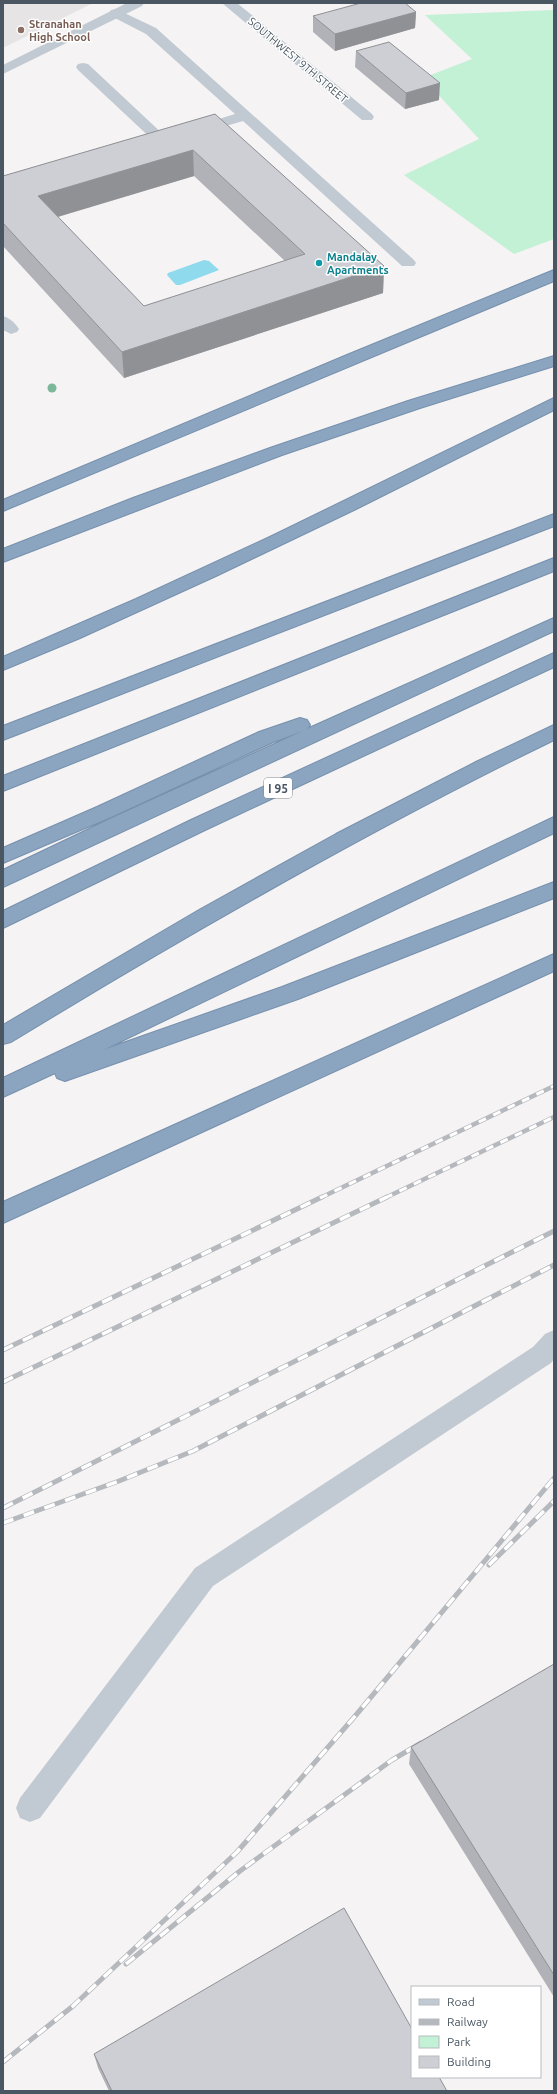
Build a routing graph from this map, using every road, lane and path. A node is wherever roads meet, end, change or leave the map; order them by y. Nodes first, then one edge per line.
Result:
1 (137, 3) edge
2 (229, 3) edge
3 (116, 13) junction
4 (83, 67) dead end
5 (3, 70) edge
6 (245, 116) junction
7 (367, 118) dead end
8 (162, 141) junction
9 (147, 146) edge
10 (408, 263) dead end
11 (554, 275) edge
12 (554, 362) edge
13 (554, 403) edge
14 (3, 506) edge
15 (554, 520) edge
16 (3, 556) edge
17 (554, 564) edge
18 (554, 624) edge
19 (554, 659) edge
20 (3, 664) edge
21 (412, 688) junction
22 (554, 732) edge
23 (3, 734) edge
24 (3, 784) edge
25 (554, 824) edge
26 (3, 856) edge
27 (3, 879) edge
28 (554, 890) edge
29 (3, 920) edge
30 (554, 962) edge
31 (3, 1036) edge
32 (3, 1088) edge
33 (3, 1094) edge
34 (3, 1213) edge
35 (550, 1350) edge
36 (30, 1808) dead end

1 - 3 street
2 - 7 street, SOUTHWEST 9TH STREET
3 - 5 street
3 - 6 street
4 - 8 street
6 - 8 street
6 - 10 street
8 - 9 street
11 - 14 highway
12 - 16 highway
13 - 20 highway
15 - 23 highway
17 - 24 highway
18 - 21 highway
19 - 29 highway, I 95
21 - 26 highway
21 - 27 highway
22 - 31 highway
25 - 32 highway
28 - 33 highway
30 - 34 highway
35 - 36 street

